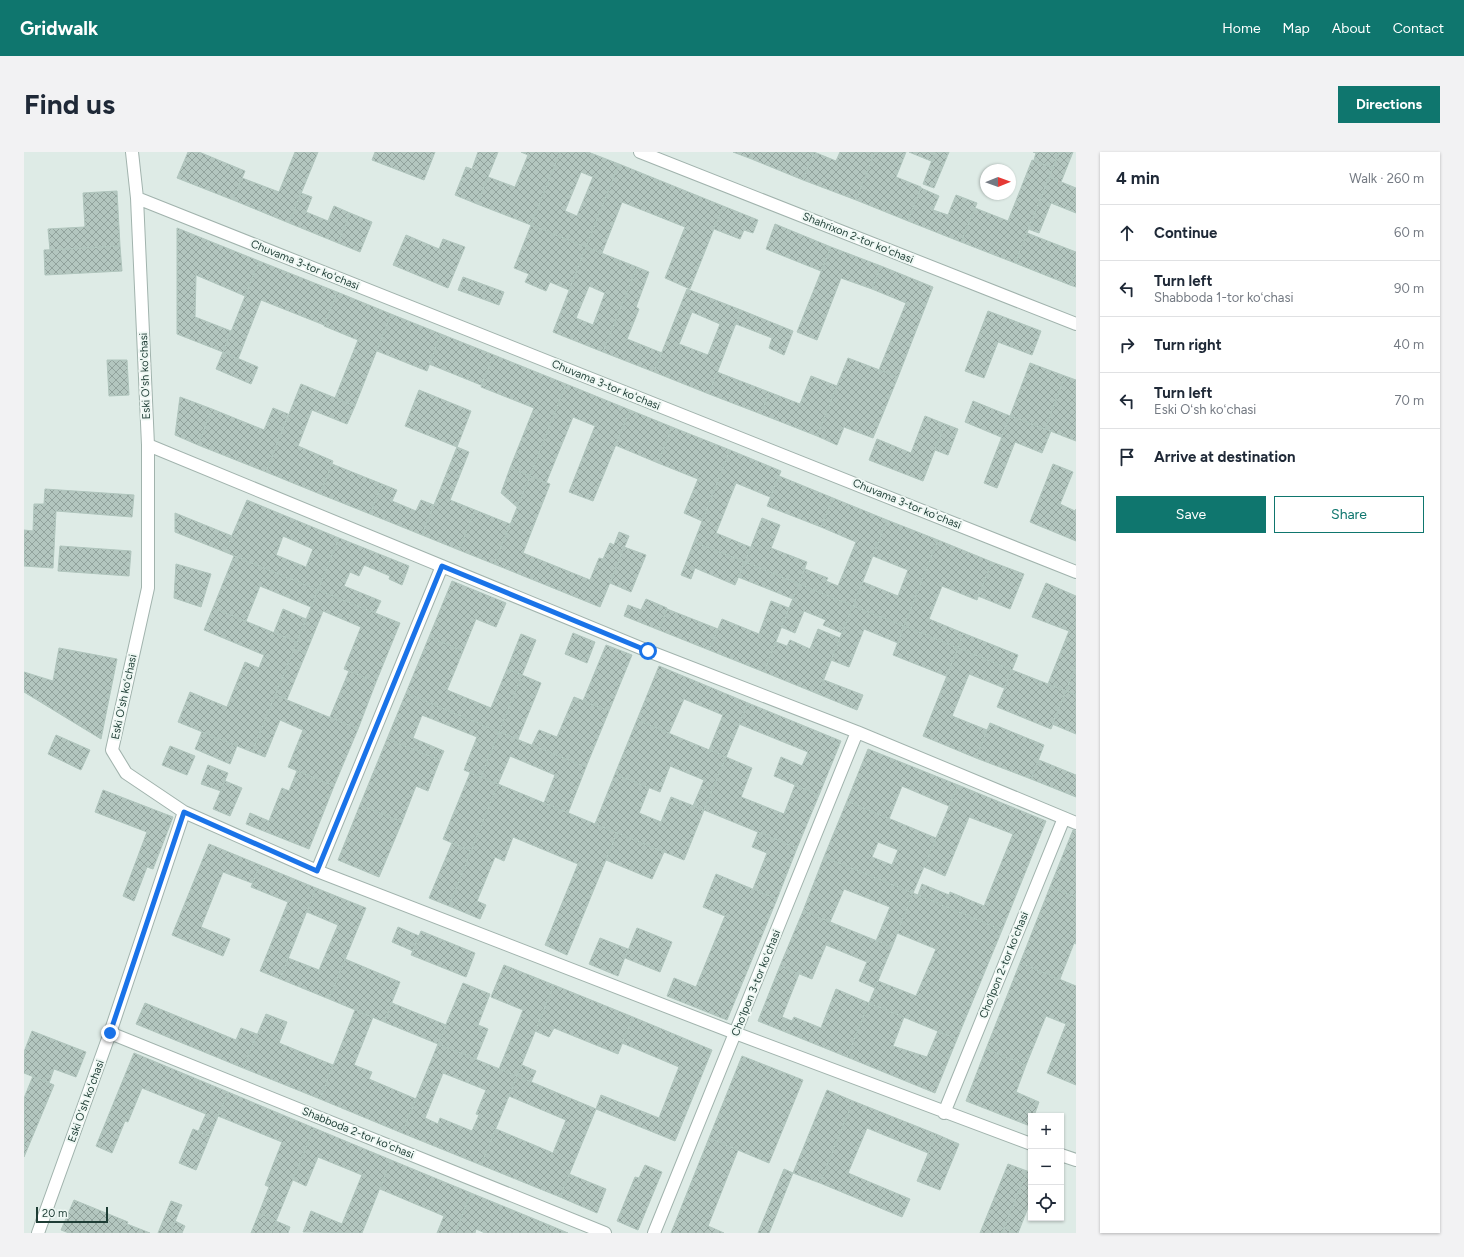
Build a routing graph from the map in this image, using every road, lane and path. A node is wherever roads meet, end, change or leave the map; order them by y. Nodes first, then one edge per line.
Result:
1 (132, 152) edge
2 (640, 152) edge
3 (137, 198) junction
4 (1076, 324) edge
5 (148, 445) junction
6 (442, 566) junction
7 (1076, 572) edge
8 (857, 732) junction
9 (184, 812) junction
10 (1064, 818) junction
11 (1076, 822) edge
12 (317, 871) junction
13 (110, 1033) junction
14 (735, 1033) junction
15 (944, 1113) junction
16 (1028, 1143) edge
17 (1064, 1156) edge
18 (1076, 1160) edge
19 (38, 1233) edge
20 (605, 1233) edge
21 (654, 1233) edge

1 - 3 street, Eski Oʻsh koʻchasi
2 - 4 street, Shahrixon 2-tor koʻchasi
3 - 5 street, Eski Oʻsh koʻchasi
3 - 7 street, Chuvama 3-tor koʻchasi
5 - 6 street
5 - 9 street, Eski Oʻsh koʻchasi
6 - 8 street
6 - 12 street
8 - 10 street
8 - 14 street, Cho‘lpon 3-tor koʻchasi
9 - 12 street
9 - 13 street, Eski Oʻsh koʻchasi
10 - 11 street
10 - 15 street, Cho‘lpon 2-tor koʻchasi
12 - 14 street
13 - 19 street, Eski Oʻsh koʻchasi
13 - 20 street, Shabboda 2-tor koʻchasi
14 - 15 street
14 - 21 street, Cho‘lpon 3-tor koʻchasi
15 - 16 street
17 - 18 street

